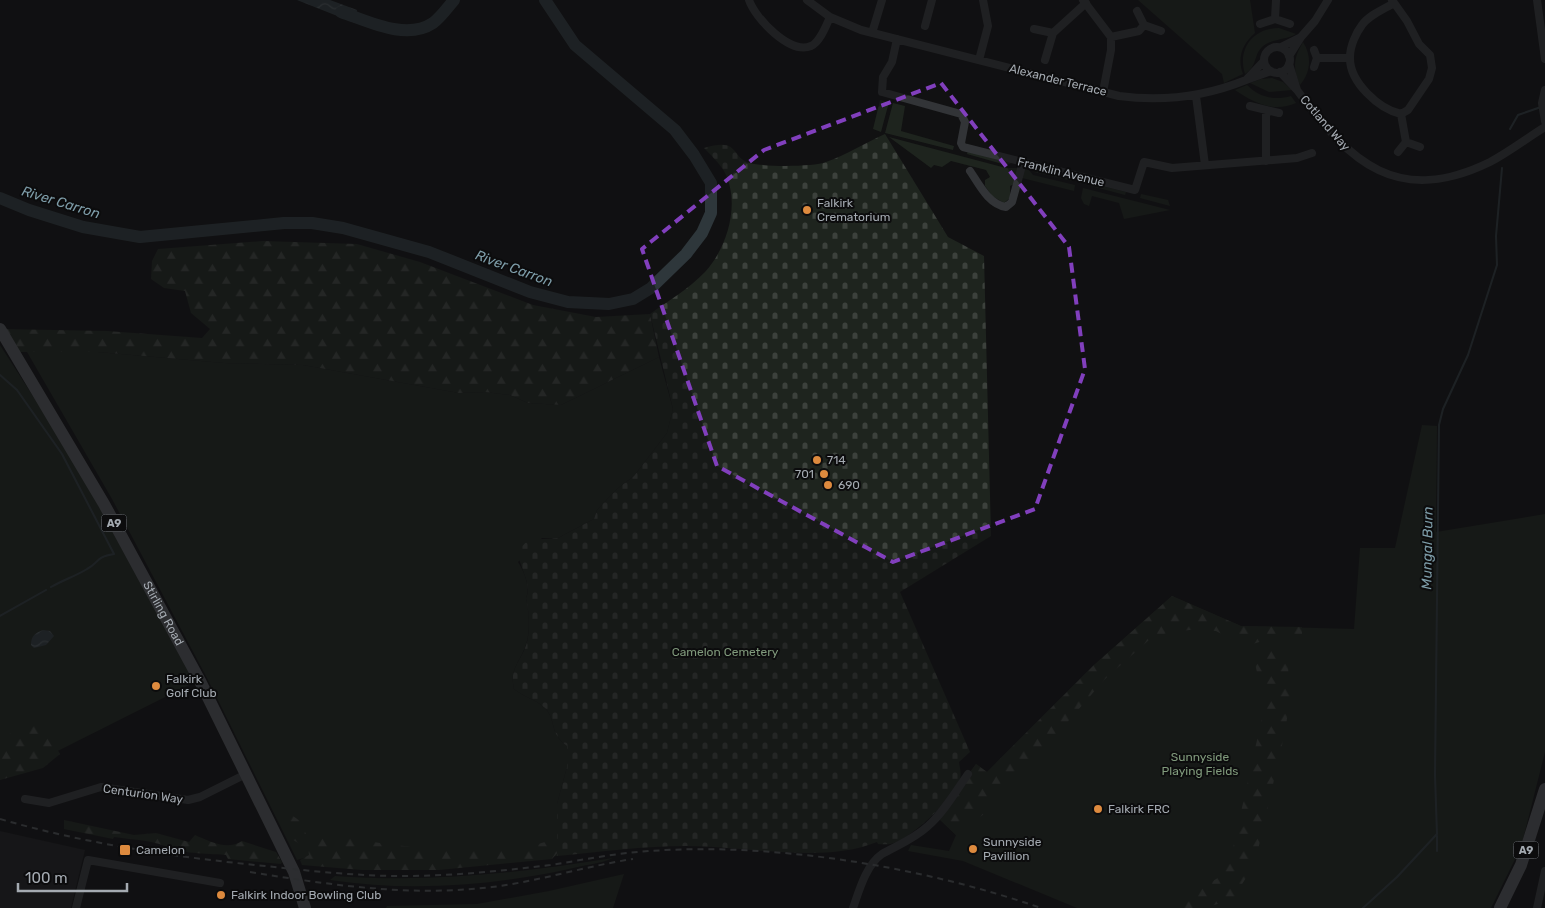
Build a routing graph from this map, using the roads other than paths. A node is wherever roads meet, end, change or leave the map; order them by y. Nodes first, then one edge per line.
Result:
1 (749, 0) edge
2 (807, 0) edge
3 (882, 0) edge
4 (932, 0) edge
5 (984, 0) edge
6 (1276, 0) edge
7 (1328, 0) edge
8 (1537, 0) edge
9 (1393, 1) edge
10 (1085, 2) edge
11 (1138, 11) dead end
12 (830, 17) junction
13 (1275, 19) junction
14 (1260, 24) dead end
15 (1290, 24) dead end
16 (1144, 25) junction
17 (925, 26) dead end
18 (1034, 29) dead end
19 (1161, 31) dead end
20 (872, 32) junction
21 (1053, 34) junction
22 (1111, 37) junction
23 (1301, 37) junction
24 (897, 39) junction
25 (1281, 47) junction
26 (1350, 58) junction
27 (1545, 59) edge
28 (979, 60) junction
29 (1045, 60) dead end
30 (1289, 60) junction
31 (1264, 61) junction
32 (1314, 67) dead end
33 (1270, 71) junction
34 (1280, 72) junction
35 (1246, 80) junction
36 (1297, 90) junction
37 (1545, 90) edge
38 (1103, 92) junction
39 (1196, 96) junction
40 (1250, 106) dead end
41 (1266, 112) junction
42 (1279, 113) dead end
43 (1401, 114) junction
44 (1544, 119) edge
45 (1545, 127) edge
46 (1406, 142) junction
47 (1420, 147) dead end
48 (1398, 152) dead end
49 (1312, 153) dead end
50 (1266, 160) junction
51 (1022, 162) junction
52 (1205, 165) junction
53 (970, 171) dead end
54 (983, 174) dead end
55 (976, 179) junction
56 (0, 329) edge
57 (246, 774) junction
58 (968, 774) dead end
59 (1545, 789) edge
60 (25, 799) dead end
61 (37, 803) junction
62 (35, 812) dead end
63 (1545, 871) edge
64 (220, 883) dead end
65 (76, 908) edge
66 (305, 908) edge
67 (853, 908) edge
68 (1500, 908) edge
69 (1537, 908) edge

1 - 12 street
2 - 12 street, Alexander Terrace
3 - 20 street
4 - 17 street
5 - 28 street
6 - 13 street
7 - 23 street
8 - 27 street
9 - 26 street
9 - 43 street
10 - 21 street
10 - 22 street
11 - 16 street
12 - 20 street, Alexander Terrace
13 - 14 street
13 - 15 street
16 - 19 street
16 - 22 street
18 - 21 street
20 - 24 street, Alexander Terrace
21 - 29 street
22 - 38 street
23 - 25 street
23 - 30 street
24 - 28 street, Alexander Terrace
24 - 51 street, Franklin Avenue
25 - 30 street
25 - 31 street
26 - 32 street
26 - 43 street
28 - 38 street, Alexander Terrace
30 - 34 street
30 - 36 street, Cotland Way
31 - 33 street
31 - 35 street
33 - 34 street
33 - 35 street, Alexander Terrace
34 - 36 street, Cotland Way
35 - 39 street, Alexander Terrace
36 - 45 street, Cotland Way
37 - 44 street
38 - 39 street, Alexander Terrace
39 - 52 street
40 - 41 street
41 - 42 street
41 - 50 street
43 - 46 street
46 - 47 street
46 - 48 street
49 - 50 street, Franklin Avenue
50 - 52 street, Franklin Avenue
51 - 52 street, Franklin Avenue
51 - 55 street
53 - 55 street
54 - 55 street
56 - 57 main road, Stirling Road / A9
57 - 61 street, Centurion Way
57 - 66 main road, Stirling Road / A9
58 - 67 street
59 - 68 main road, A9
60 - 61 street, Centurion Way
61 - 62 street
63 - 69 street
64 - 65 street

